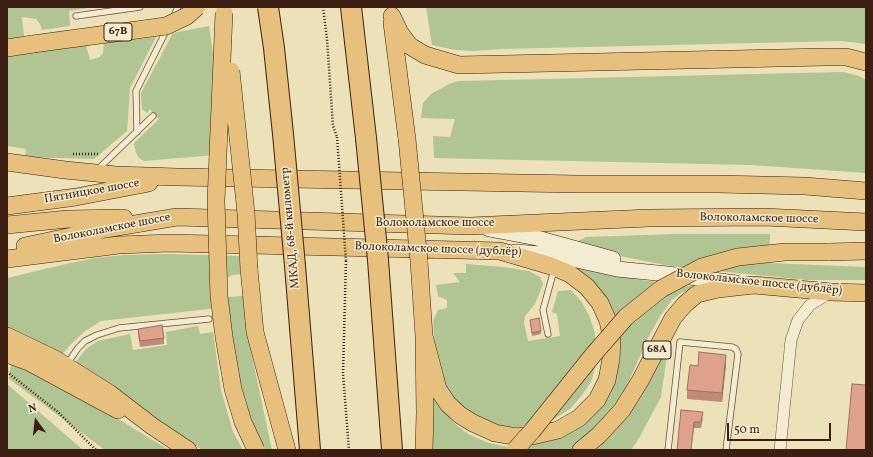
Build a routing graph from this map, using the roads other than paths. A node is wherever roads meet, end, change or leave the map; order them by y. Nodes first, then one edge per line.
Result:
1 (140, 7) edge
2 (178, 7) edge
3 (197, 7) edge
4 (268, 7) edge
5 (223, 10) edge
6 (352, 11) edge
7 (391, 11) edge
8 (76, 16) dead end
9 (7, 48) edge
10 (866, 62) edge
11 (153, 116) dead end
12 (137, 132) junction
13 (7, 162) edge
14 (94, 173) junction
15 (177, 177) junction
16 (866, 191) edge
17 (7, 206) edge
18 (177, 217) junction
19 (866, 222) edge
20 (7, 224) edge
21 (470, 226) junction
22 (7, 249) edge
23 (500, 251) junction
24 (866, 251) edge
25 (7, 259) edge
26 (554, 268) junction
27 (667, 274) junction
28 (754, 285) junction
29 (831, 292) junction
30 (866, 292) edge
31 (209, 320) dead end
32 (548, 334) dead end
33 (7, 336) edge
34 (424, 336) junction
35 (7, 354) edge
36 (66, 366) junction
37 (152, 426) junction
38 (188, 450) edge
39 (256, 450) edge
40 (288, 450) edge
41 (310, 450) edge
42 (392, 450) edge
43 (424, 450) edge
44 (515, 450) edge
45 (581, 450) edge
46 (668, 450) edge
47 (726, 450) edge
48 (780, 450) edge

1 - 8 lane
2 - 12 lane
3 - 9 main road, 67B, bridge
4 - 41 highway, МКАД, 68-й километр, bridge
5 - 39 main road, bridge
5 - 40 main road, bridge
6 - 42 highway, bridge
7 - 10 main road
7 - 34 main road, bridge
11 - 12 lane
12 - 14 lane
13 - 14 main road
14 - 15 main road
15 - 16 main road
15 - 17 main road, Пятницкое шоссе
18 - 20 main road, Пятницкое шоссе
18 - 21 main road, Волоколамское шоссе
18 - 22 main road, Волоколамское шоссе
19 - 21 main road, Волоколамское шоссе
21 - 27 main road
23 - 25 main road, Волоколамское шоссе (дублёр)
23 - 26 main road
23 - 27 main road, Волоколамское шоссе (дублёр)
24 - 44 main road, bridge
26 - 32 lane
26 - 34 main road
27 - 28 main road, Волоколамское шоссе (дублёр)
28 - 29 main road, Волоколамское шоссе (дублёр)
28 - 45 main road, 68A
29 - 30 main road, Волоколамское шоссе (дублёр)
29 - 48 street
31 - 36 lane
33 - 36 main road
34 - 43 main road
35 - 37 main road
36 - 37 main road
37 - 38 main road
46 - 47 lane

